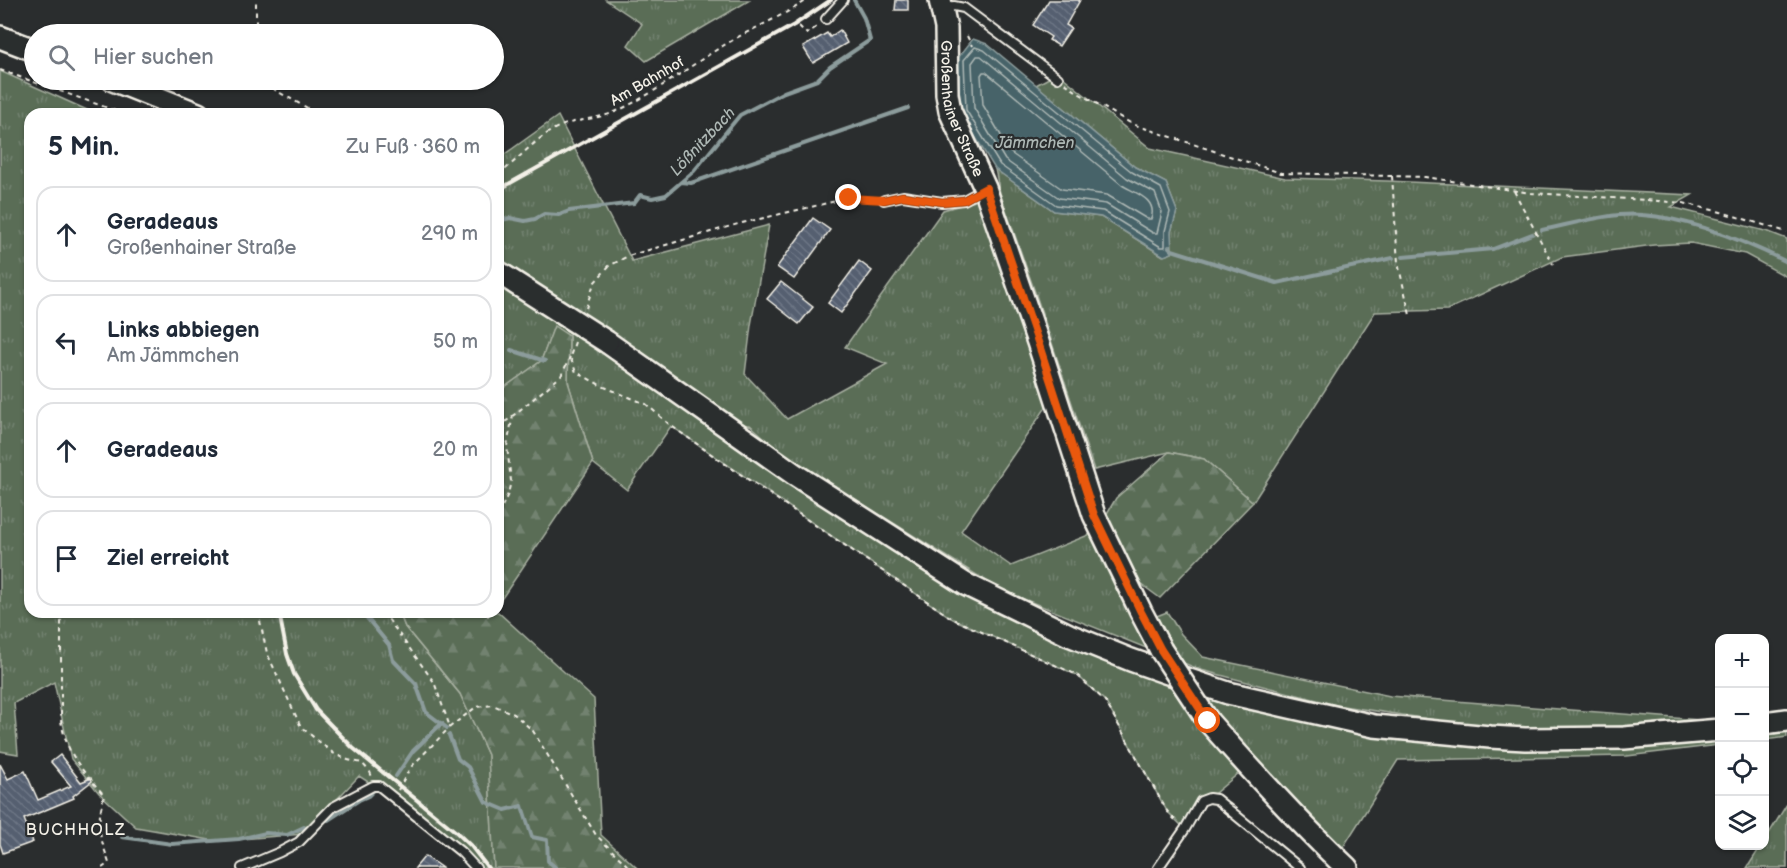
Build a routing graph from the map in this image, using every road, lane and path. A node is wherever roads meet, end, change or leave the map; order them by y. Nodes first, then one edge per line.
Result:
1 (256, 0) edge
2 (807, 0) edge
3 (843, 0) edge
4 (941, 4) edge
5 (826, 19) joint
6 (256, 24) edge
7 (800, 26) dead end
8 (967, 36) dead end
9 (0, 37) edge
10 (24, 46) edge
11 (972, 46) dead end
12 (0, 70) edge
13 (24, 78) edge
14 (1058, 78) joint
15 (57, 90) edge
16 (138, 90) edge
17 (275, 90) edge
18 (108, 108) edge
19 (183, 108) edge
20 (307, 108) edge
21 (504, 169) edge
22 (1392, 176) junction
23 (986, 188) junction
24 (1514, 191) junction
25 (884, 200) joint
26 (1787, 232) edge
27 (1553, 264) dead end
28 (504, 276) edge
29 (584, 315) dead end
30 (1410, 315) dead end
31 (577, 336) dead end
32 (570, 357) junction
33 (513, 415) junction
34 (504, 423) edge
35 (504, 502) edge
36 (61, 618) edge
37 (259, 618) edge
38 (387, 618) edge
39 (1787, 720) edge
40 (1769, 722) edge
41 (450, 727) junction
42 (1715, 730) edge
43 (373, 786) junction
44 (393, 797) junction
45 (1185, 830) junction
46 (102, 868) edge
47 (242, 868) edge
48 (476, 868) edge
49 (630, 868) edge
50 (1158, 868) edge
51 (1300, 868) edge
52 (1347, 868) edge

1 - 6 path
2 - 21 path, Am Bahnhof
3 - 5 lane
4 - 14 lane
4 - 23 main road, Großenhainer Straße
5 - 7 path
8 - 11 path
9 - 10 main road
12 - 13 path
14 - 22 path
15 - 18 path
16 - 19 main road
17 - 20 path
22 - 24 path
22 - 30 path
23 - 25 lane
23 - 52 main road, Großenhainer Straße, bridge
24 - 26 path
24 - 27 path
25 - 29 path
28 - 42 main road, bridge
31 - 32 path
32 - 33 path
32 - 45 path
33 - 34 path
33 - 35 path
36 - 46 path
37 - 43 path
38 - 41 path
39 - 40 main road
41 - 44 path
41 - 49 path
43 - 44 lane
43 - 47 lane
44 - 48 lane
45 - 50 lane
45 - 51 lane

